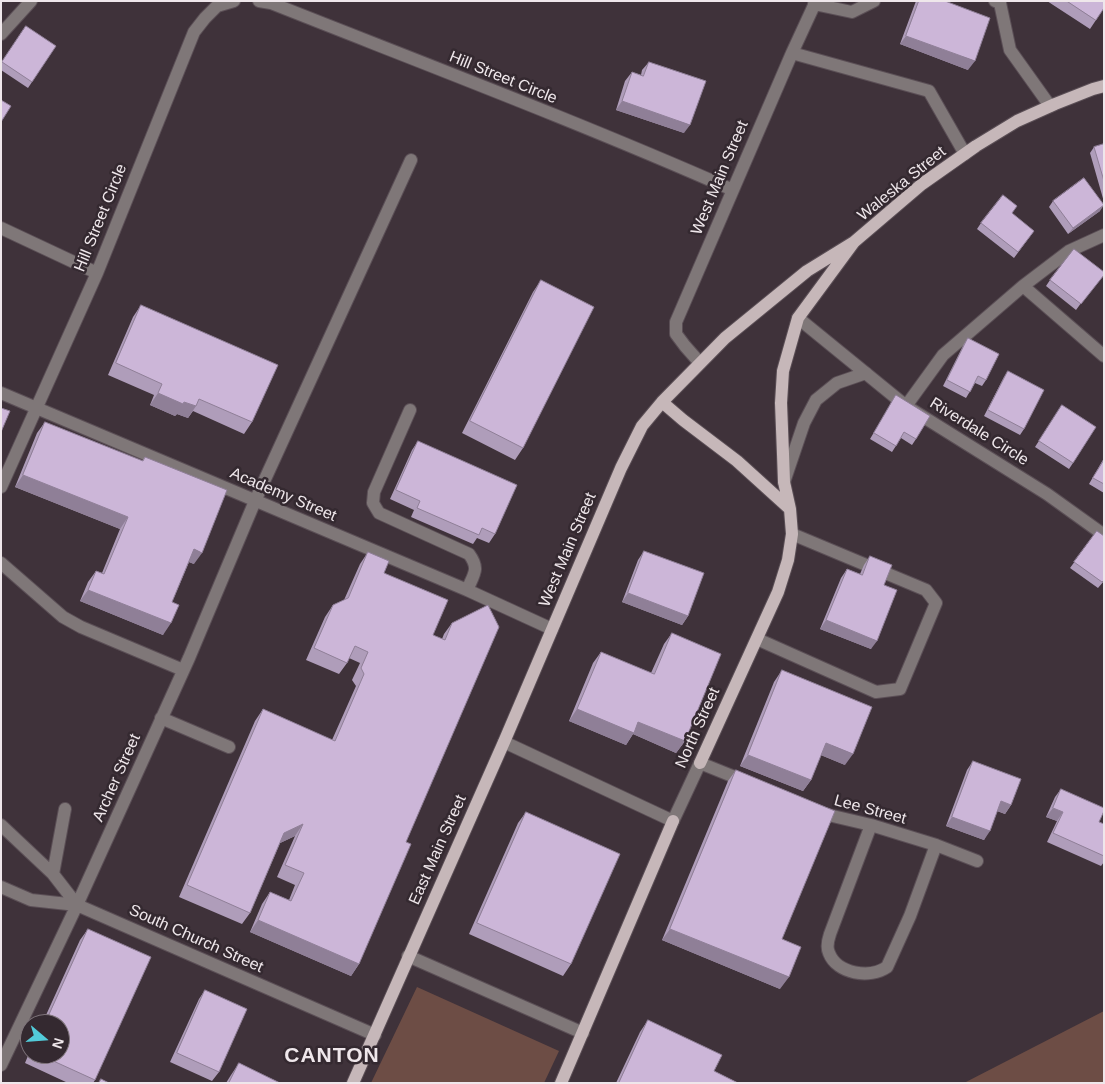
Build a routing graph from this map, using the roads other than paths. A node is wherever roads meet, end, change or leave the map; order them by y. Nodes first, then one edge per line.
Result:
1 (31, 1) edge
2 (234, 1) edge
3 (260, 1) edge
4 (874, 1) edge
5 (995, 1) edge
6 (815, 3) edge
7 (1, 34) edge
8 (792, 53) junction
9 (1104, 86) edge
10 (1050, 106) junction
11 (965, 154) junction
12 (411, 160) dead end
13 (733, 190) junction
14 (1, 228) edge
15 (1104, 235) edge
16 (854, 242) junction
17 (97, 273) junction
18 (1023, 286) junction
19 (798, 318) junction
20 (1104, 356) edge
21 (700, 363) junction
22 (782, 371) joint
23 (866, 374) junction
24 (1, 393) edge
25 (662, 402) junction
26 (906, 406) junction
27 (36, 408) junction
28 (410, 410) dead end
29 (784, 482) junction
30 (1, 487) edge
31 (255, 501) junction
32 (790, 509) junction
33 (792, 534) junction
34 (1104, 534) edge
35 (1, 563) edge
36 (467, 590) junction
37 (552, 629) junction
38 (757, 639) junction
39 (183, 670) junction
40 (161, 718) junction
41 (504, 742) junction
42 (229, 747) dead end
43 (700, 763) junction
44 (762, 788) edge
45 (806, 807) edge
46 (65, 809) dead end
47 (674, 821) junction
48 (1, 825) edge
49 (871, 825) junction
50 (936, 845) junction
51 (978, 861) dead end
52 (53, 874) junction
53 (1, 887) edge
54 (77, 904) junction
55 (408, 956) junction
56 (582, 1033) junction
57 (375, 1034) junction
58 (1, 1065) edge
59 (352, 1083) edge
60 (560, 1083) edge

1 - 7 street
2 - 17 street, Hill Street Circle
3 - 13 street, Hill Street Circle
4 - 6 street
5 - 10 street
6 - 8 street, West Main Street
8 - 11 street
8 - 13 street, West Main Street
9 - 10 main road, Waleska Street
10 - 11 main road, Waleska Street
11 - 16 main road, Waleska Street
12 - 31 street, Archer Street
13 - 21 street, West Main Street
14 - 17 street
15 - 18 street, Riverdale Circle
16 - 19 main road, Waleska Street
16 - 21 main road, West Main Street
17 - 27 street, Hill Street Circle
18 - 20 street
18 - 26 street, Riverdale Circle
19 - 22 main road, Waleska Street
19 - 23 street
21 - 25 main road, West Main Street
22 - 29 main road, North Street
23 - 26 street
23 - 29 street
24 - 27 street, Academy Street
25 - 32 main road
25 - 37 main road, West Main Street
26 - 34 street, Riverdale Circle
27 - 30 street, Hill Street Circle
27 - 31 street, Academy Street
28 - 36 street
29 - 32 main road, North Street
31 - 36 street, Academy Street
31 - 39 street, Archer Street
32 - 33 main road, North Street
33 - 38 main road, North Street
33 - 38 street
35 - 39 street
36 - 37 street, Academy Street
37 - 41 main road, East Main Street
38 - 43 main road, North Street
39 - 40 street, Archer Street
40 - 42 street
40 - 54 street, Archer Street
41 - 47 street
41 - 55 main road, East Main Street
43 - 44 street
43 - 47 street, North Street
45 - 49 street, Lee Street
46 - 52 street
47 - 56 main road, North Street
48 - 52 street
49 - 50 street, Lee Street
49 - 50 street
50 - 51 street, Lee Street
52 - 54 street
53 - 54 street, South Church Street
54 - 57 street, South Church Street
54 - 58 street, Archer Street
55 - 56 street
55 - 57 main road, East Main Street
56 - 60 main road, North Street
57 - 59 main road, East Main Street

